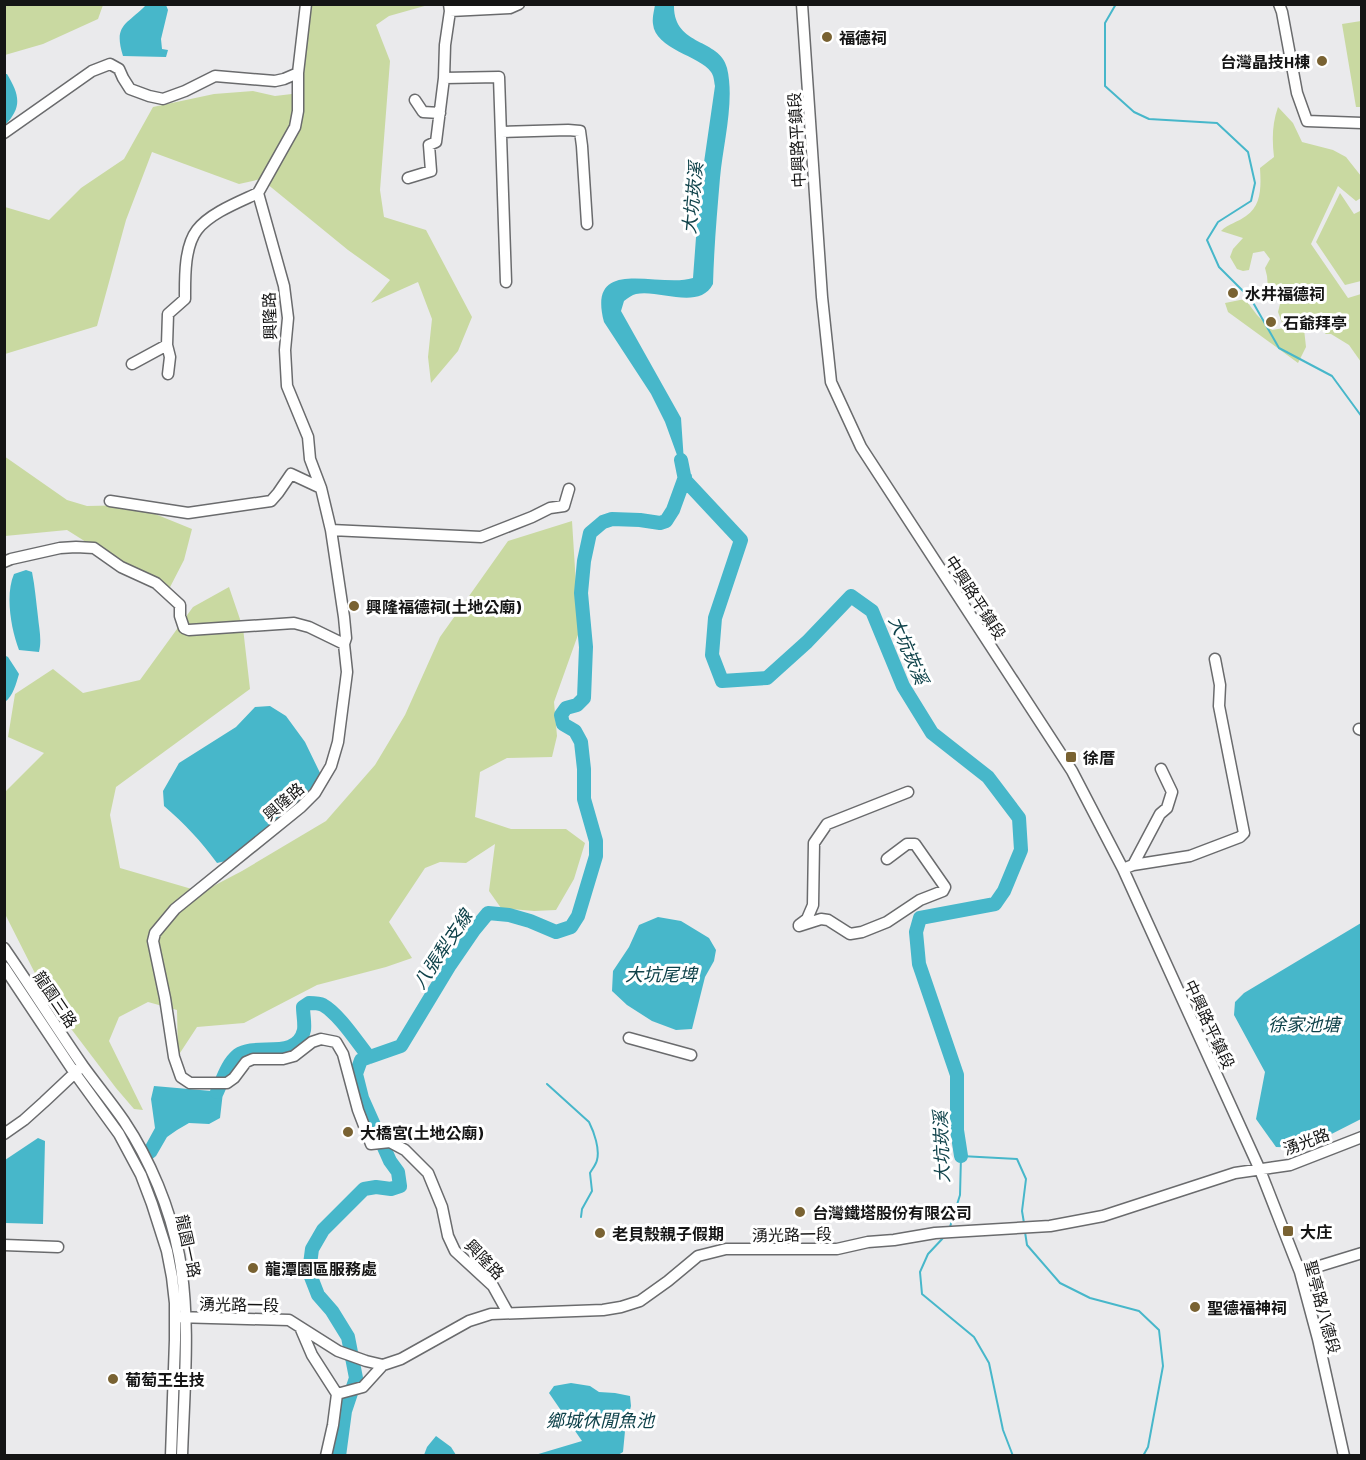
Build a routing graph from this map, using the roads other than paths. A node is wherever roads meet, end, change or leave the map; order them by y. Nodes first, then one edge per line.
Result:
1 (306, 4) edge
2 (519, 4) edge
3 (802, 4) edge
4 (1279, 4) edge
5 (450, 8) edge
6 (298, 73) junction
7 (444, 78) junction
8 (415, 100) dead end
9 (440, 113) junction
10 (1362, 123) edge
11 (502, 132) junction
12 (4, 134) edge
13 (408, 178) dead end
14 (258, 193) junction
15 (587, 224) dead end
16 (506, 282) dead end
17 (167, 345) junction
18 (132, 364) dead end
19 (168, 374) dead end
20 (321, 489) junction
21 (569, 489) dead end
22 (110, 501) dead end
23 (331, 530) junction
24 (4, 562) edge
25 (344, 644) junction
26 (1215, 659) dead end
27 (1161, 770) dead end
28 (908, 792) dead end
29 (887, 859) dead end
30 (1128, 867) junction
31 (4, 948) edge
32 (4, 967) edge
33 (629, 1038) dead end
34 (692, 1055) dead end
35 (78, 1069) junction
36 (4, 1134) edge
37 (1362, 1137) edge
38 (1260, 1170) junction
39 (4, 1245) edge
40 (58, 1247) dead end
41 (1362, 1253) edge
42 (1300, 1272) junction
43 (508, 1312) junction
44 (180, 1318) junction
45 (300, 1327) junction
46 (383, 1365) junction
47 (337, 1394) junction
48 (171, 1455) edge
49 (182, 1455) edge
50 (326, 1455) edge
51 (1344, 1455) edge

1 - 6 street
2 - 5 street
3 - 30 street, 中興路平鎮段
4 - 10 street
5 - 7 street
6 - 12 street
6 - 14 street
7 - 9 street
7 - 11 street
8 - 9 street
9 - 13 street
11 - 15 street
11 - 16 street
14 - 17 street
14 - 20 street, 興隆路
17 - 18 street
17 - 19 street
20 - 22 street
20 - 23 street, 興隆路
21 - 23 street
23 - 25 street, 興隆路
24 - 25 street
25 - 43 street, 興隆路
26 - 30 street
27 - 30 street
28 - 29 street
30 - 38 street, 中興路平鎮段
31 - 35 street, 龍園三路
32 - 35 street, 龍園三路
33 - 34 street
35 - 36 street
35 - 44 street, 龍園一路
37 - 38 street, 湧光路
38 - 42 street, 聖亭路八德段
38 - 43 street, 湧光路一段
39 - 40 street
41 - 42 street
42 - 51 street, 聖亭路八德段
43 - 46 street, 湧光路一段
44 - 45 street, 湧光路一段
44 - 48 street, 龍園一路
44 - 49 street, 龍園一路
45 - 46 street, 湧光路一段
45 - 47 street
46 - 47 street
47 - 50 street

